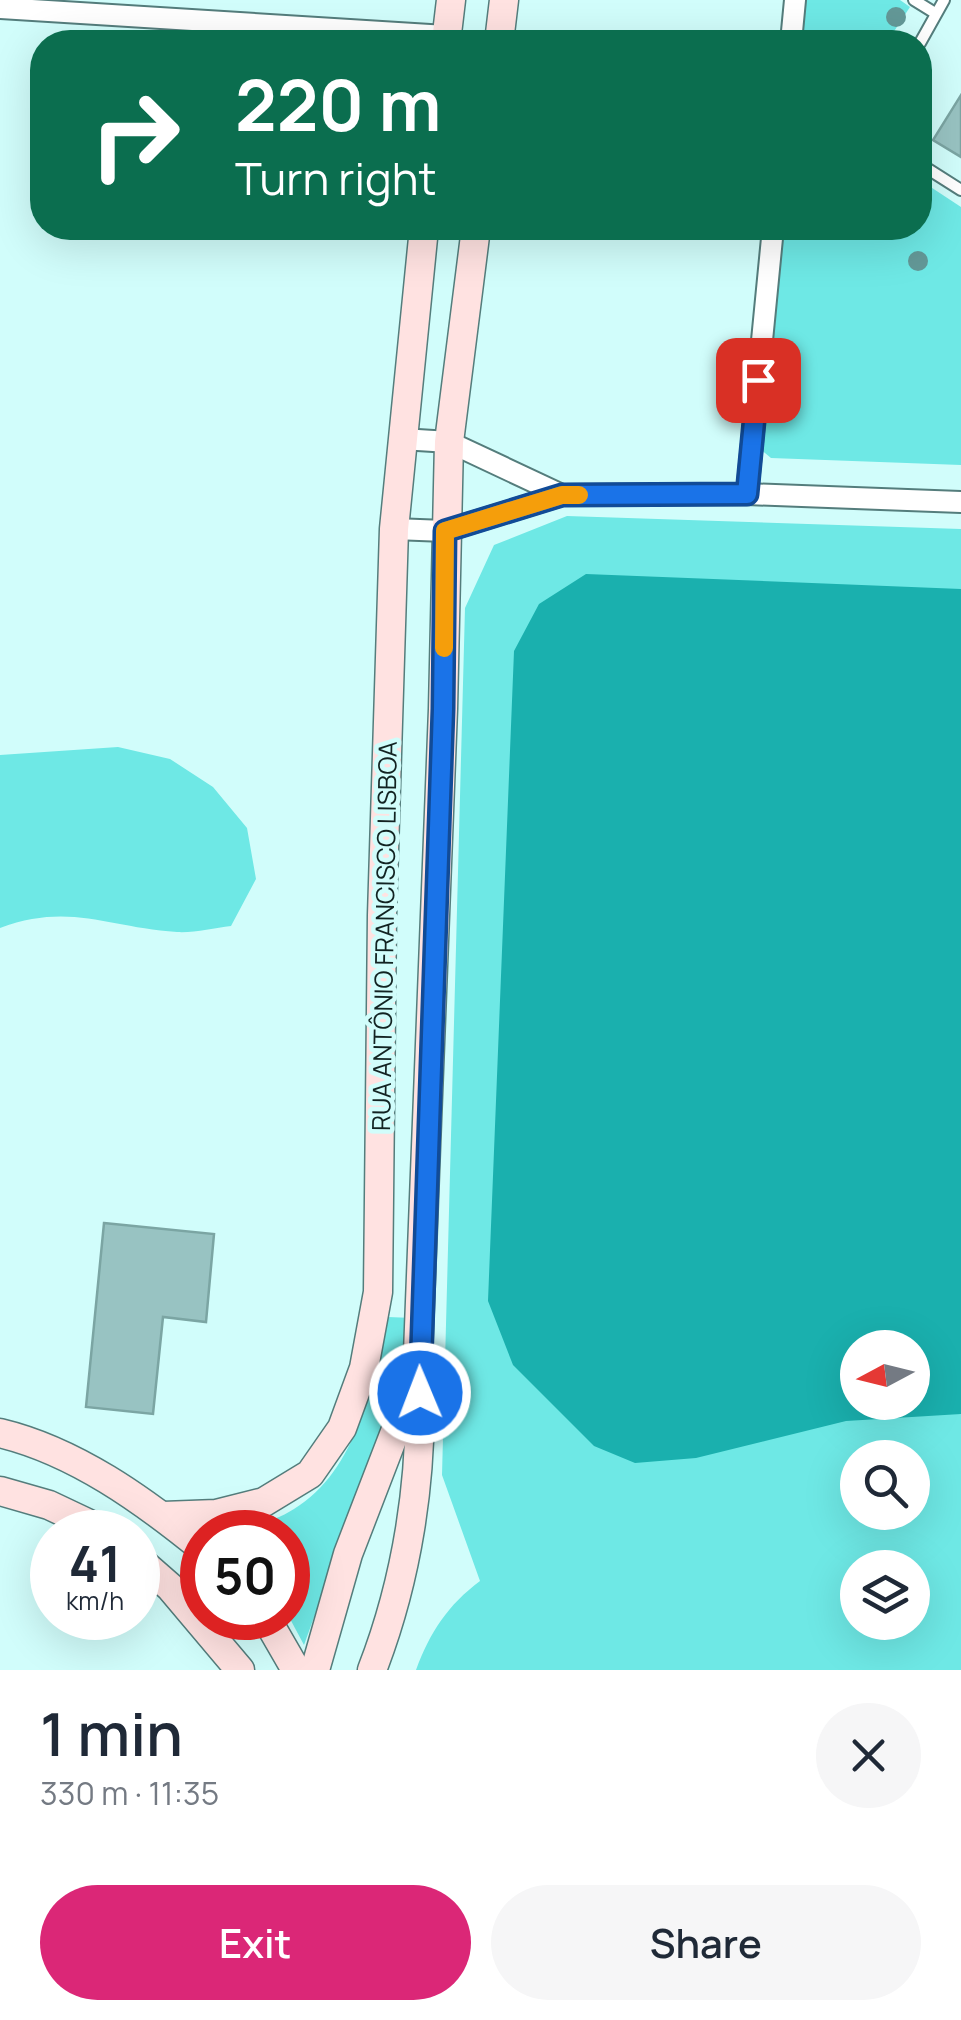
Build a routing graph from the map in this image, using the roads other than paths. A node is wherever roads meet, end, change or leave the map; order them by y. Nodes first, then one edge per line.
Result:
1 (451, 0) edge
2 (504, 0) edge
3 (795, 0) edge
4 (914, 0) edge
5 (944, 0) edge
6 (0, 8) edge
7 (935, 13) junction
8 (317, 30) edge
9 (447, 30) edge
10 (500, 30) edge
11 (792, 30) edge
12 (926, 30) edge
13 (932, 172) edge
14 (961, 190) edge
15 (423, 240) edge
16 (474, 240) edge
17 (772, 240) edge
18 (402, 439) junction
19 (449, 442) junction
20 (747, 494) junction
21 (562, 495) junction
22 (961, 502) edge
23 (394, 530) junction
24 (445, 531) junction
25 (418, 1353) junction
26 (0, 1433) edge
27 (0, 1492) edge
28 (60, 1510) edge
29 (163, 1516) junction
30 (180, 1530) edge
31 (160, 1578) edge
32 (279, 1640) edge
33 (240, 1670) edge
34 (296, 1670) edge
35 (315, 1670) edge
36 (372, 1670) edge

1 - 9 main road
2 - 10 main road
3 - 11 street
4 - 7 lane
5 - 7 lane
6 - 8 street
7 - 12 lane
13 - 14 lane
15 - 18 main road, RUA ANTÔNIO FRANCISCO LISBOA
16 - 19 main road, RUA ANTÔNIO FRANCISCO LISBOA
17 - 20 street
18 - 19 street
18 - 23 main road, RUA ANTÔNIO FRANCISCO LISBOA
19 - 21 street
19 - 24 main road, RUA ANTÔNIO FRANCISCO LISBOA
20 - 21 street
20 - 22 street
21 - 24 street
23 - 24 street
23 - 29 main road, RUA ANTÔNIO FRANCISCO LISBOA
24 - 25 main road, RUA ANTÔNIO FRANCISCO LISBOA
25 - 35 main road, RUA ANTÔNIO FRANCISCO LISBOA
25 - 36 main road
26 - 29 main road
27 - 28 main road
29 - 30 main road
31 - 33 main road
32 - 34 main road

